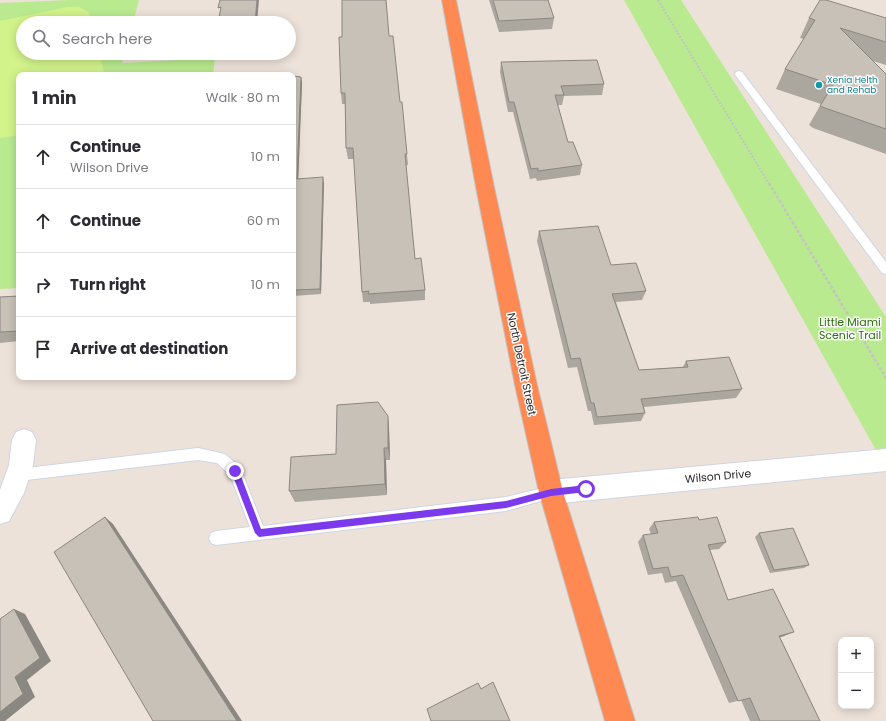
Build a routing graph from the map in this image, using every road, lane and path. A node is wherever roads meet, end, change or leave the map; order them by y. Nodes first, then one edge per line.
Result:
1 (449, 0) edge
2 (658, 0) edge
3 (739, 74) dead end
4 (886, 270) edge
5 (886, 378) edge
6 (24, 440) dead end
7 (886, 460) edge
8 (18, 476) junction
9 (551, 492) junction
10 (0, 512) edge
11 (259, 533) junction
12 (216, 538) dead end
13 (620, 721) edge

1 - 9 highway, North Detroit Street
2 - 5 path
3 - 4 lane
6 - 8 street
7 - 9 street, Wilson Drive
8 - 10 street
8 - 11 lane
9 - 11 lane
9 - 13 highway, North Detroit Street
11 - 12 lane

